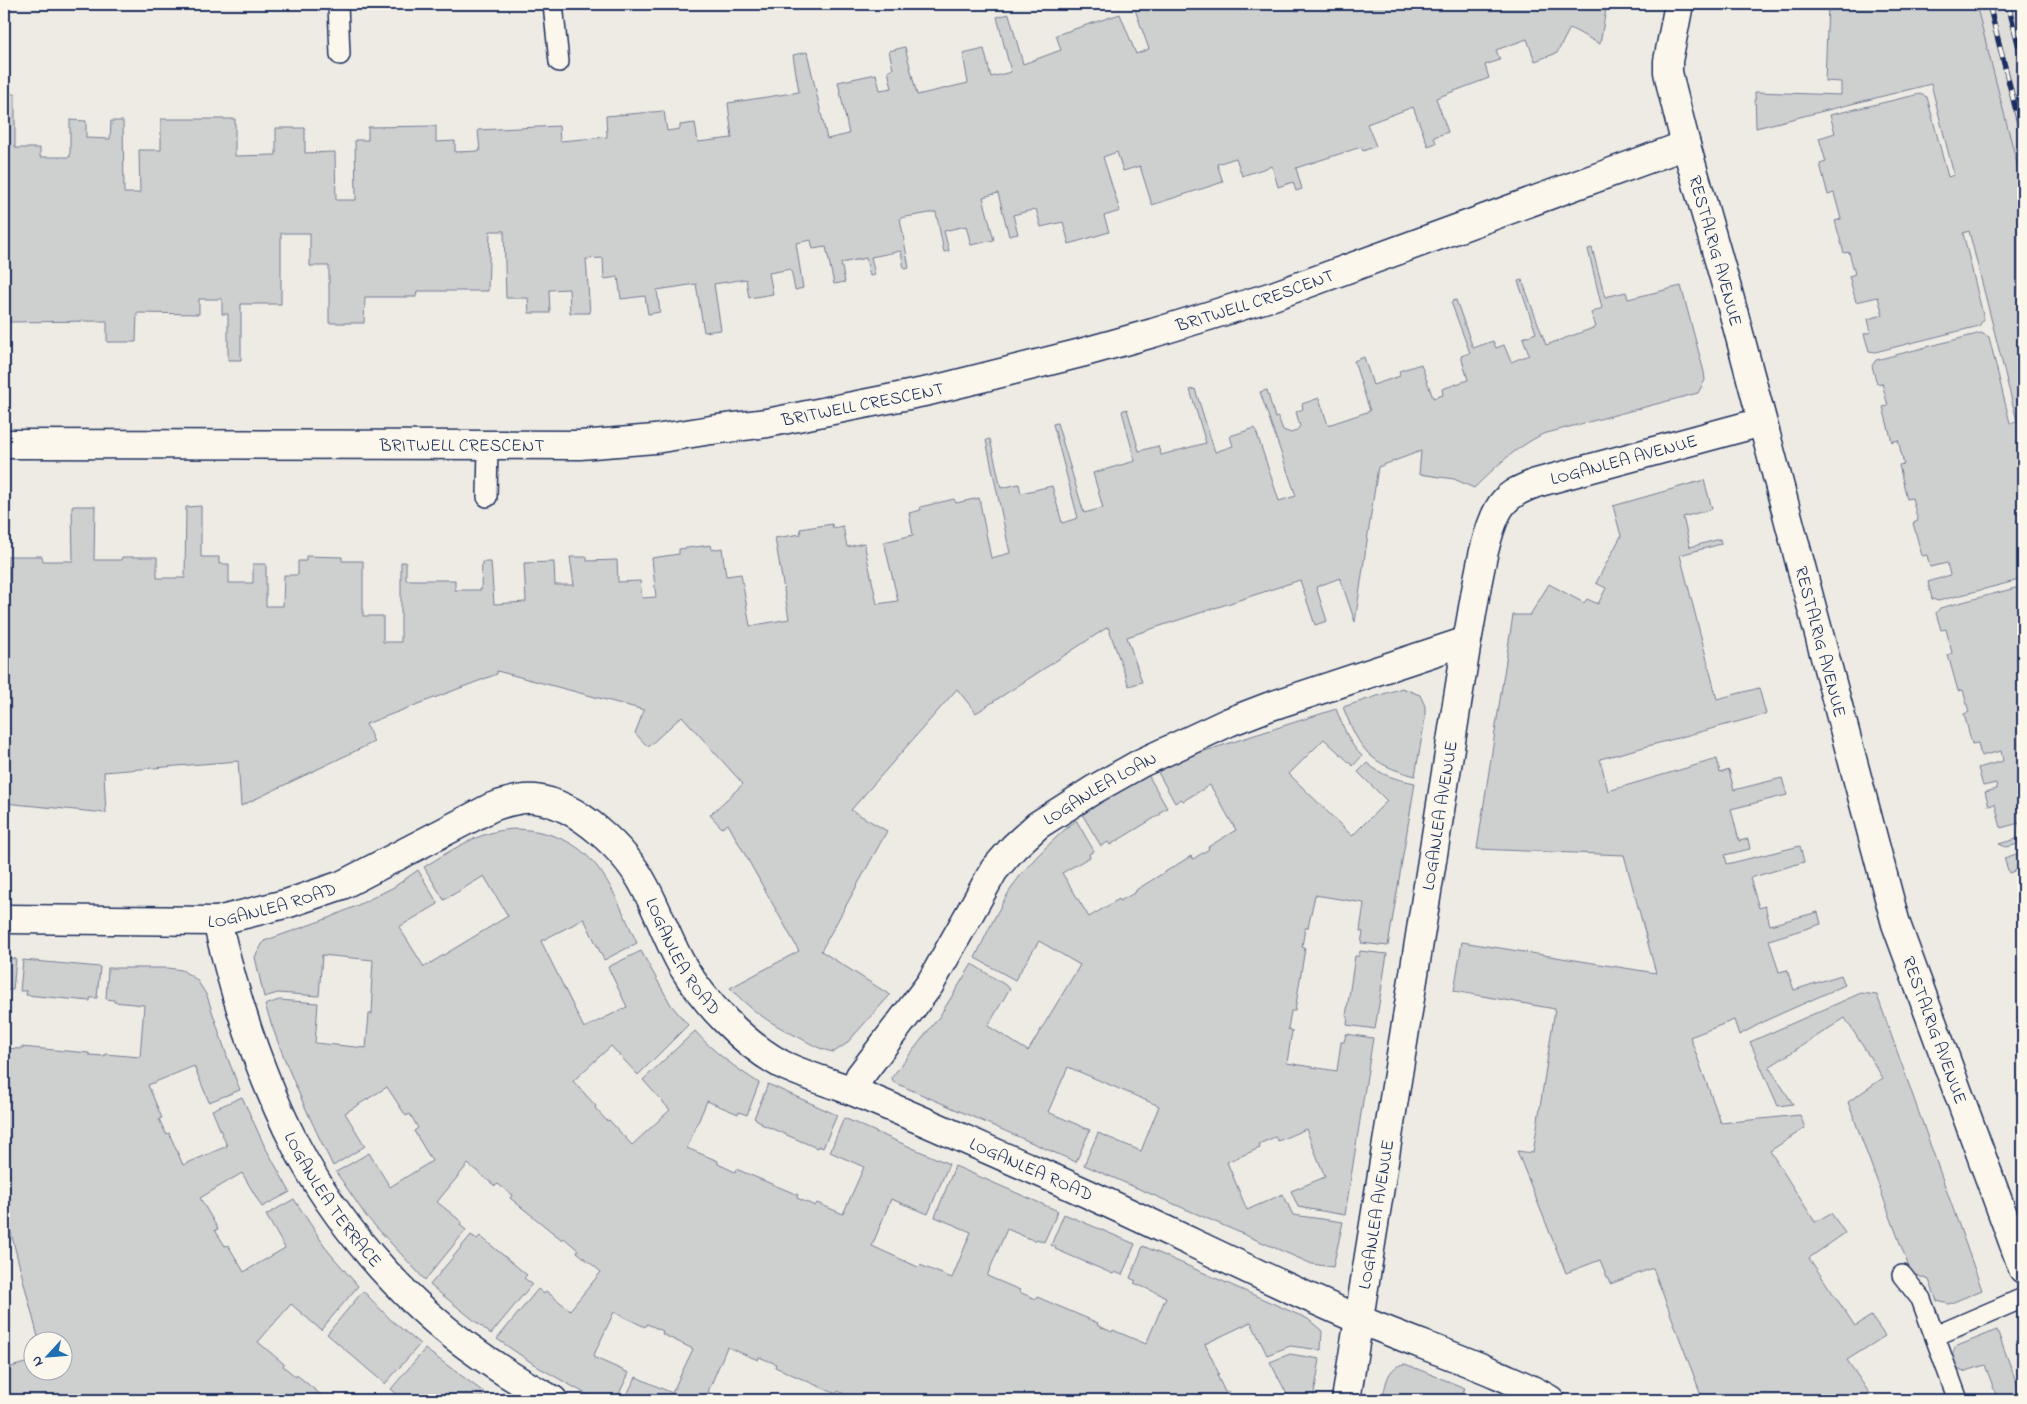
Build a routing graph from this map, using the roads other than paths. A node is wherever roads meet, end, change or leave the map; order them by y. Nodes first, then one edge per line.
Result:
1 (338, 4) edge
2 (553, 4) edge
3 (1679, 4) edge
4 (340, 55) dead end
5 (559, 62) dead end
6 (1686, 145) junction
7 (1762, 422) junction
8 (4, 444) edge
9 (488, 446) junction
10 (487, 497) dead end
11 (1468, 641) junction
12 (4, 920) edge
13 (217, 921) junction
14 (853, 1091) junction
15 (2023, 1269) edge
16 (1902, 1275) dead end
17 (2023, 1298) edge
18 (1359, 1320) junction
19 (1935, 1336) junction
20 (553, 1400) edge
21 (1346, 1400) edge
22 (1550, 1400) edge
23 (1958, 1400) edge

1 - 4 lane
2 - 5 lane
3 - 6 street, RESTALRIG AVENUE
6 - 7 street, RESTALRIG AVENUE
6 - 9 street, BRITWELL CRESCENT
7 - 11 street, LOGANLEA AVENUE
7 - 15 street, RESTALRIG AVENUE
8 - 9 street, BRITWELL CRESCENT
9 - 10 lane
11 - 14 street, LOGANLEA LOAN
11 - 18 street, LOGANLEA AVENUE
12 - 13 street, LOGANLEA ROAD
13 - 14 street, LOGANLEA ROAD
13 - 20 street, LOGANLEA TERRACE
14 - 18 street, LOGANLEA ROAD
16 - 19 lane
17 - 19 lane
18 - 21 street, LOGANLEA AVENUE
18 - 22 street, LOGANLEA ROAD
19 - 23 lane

